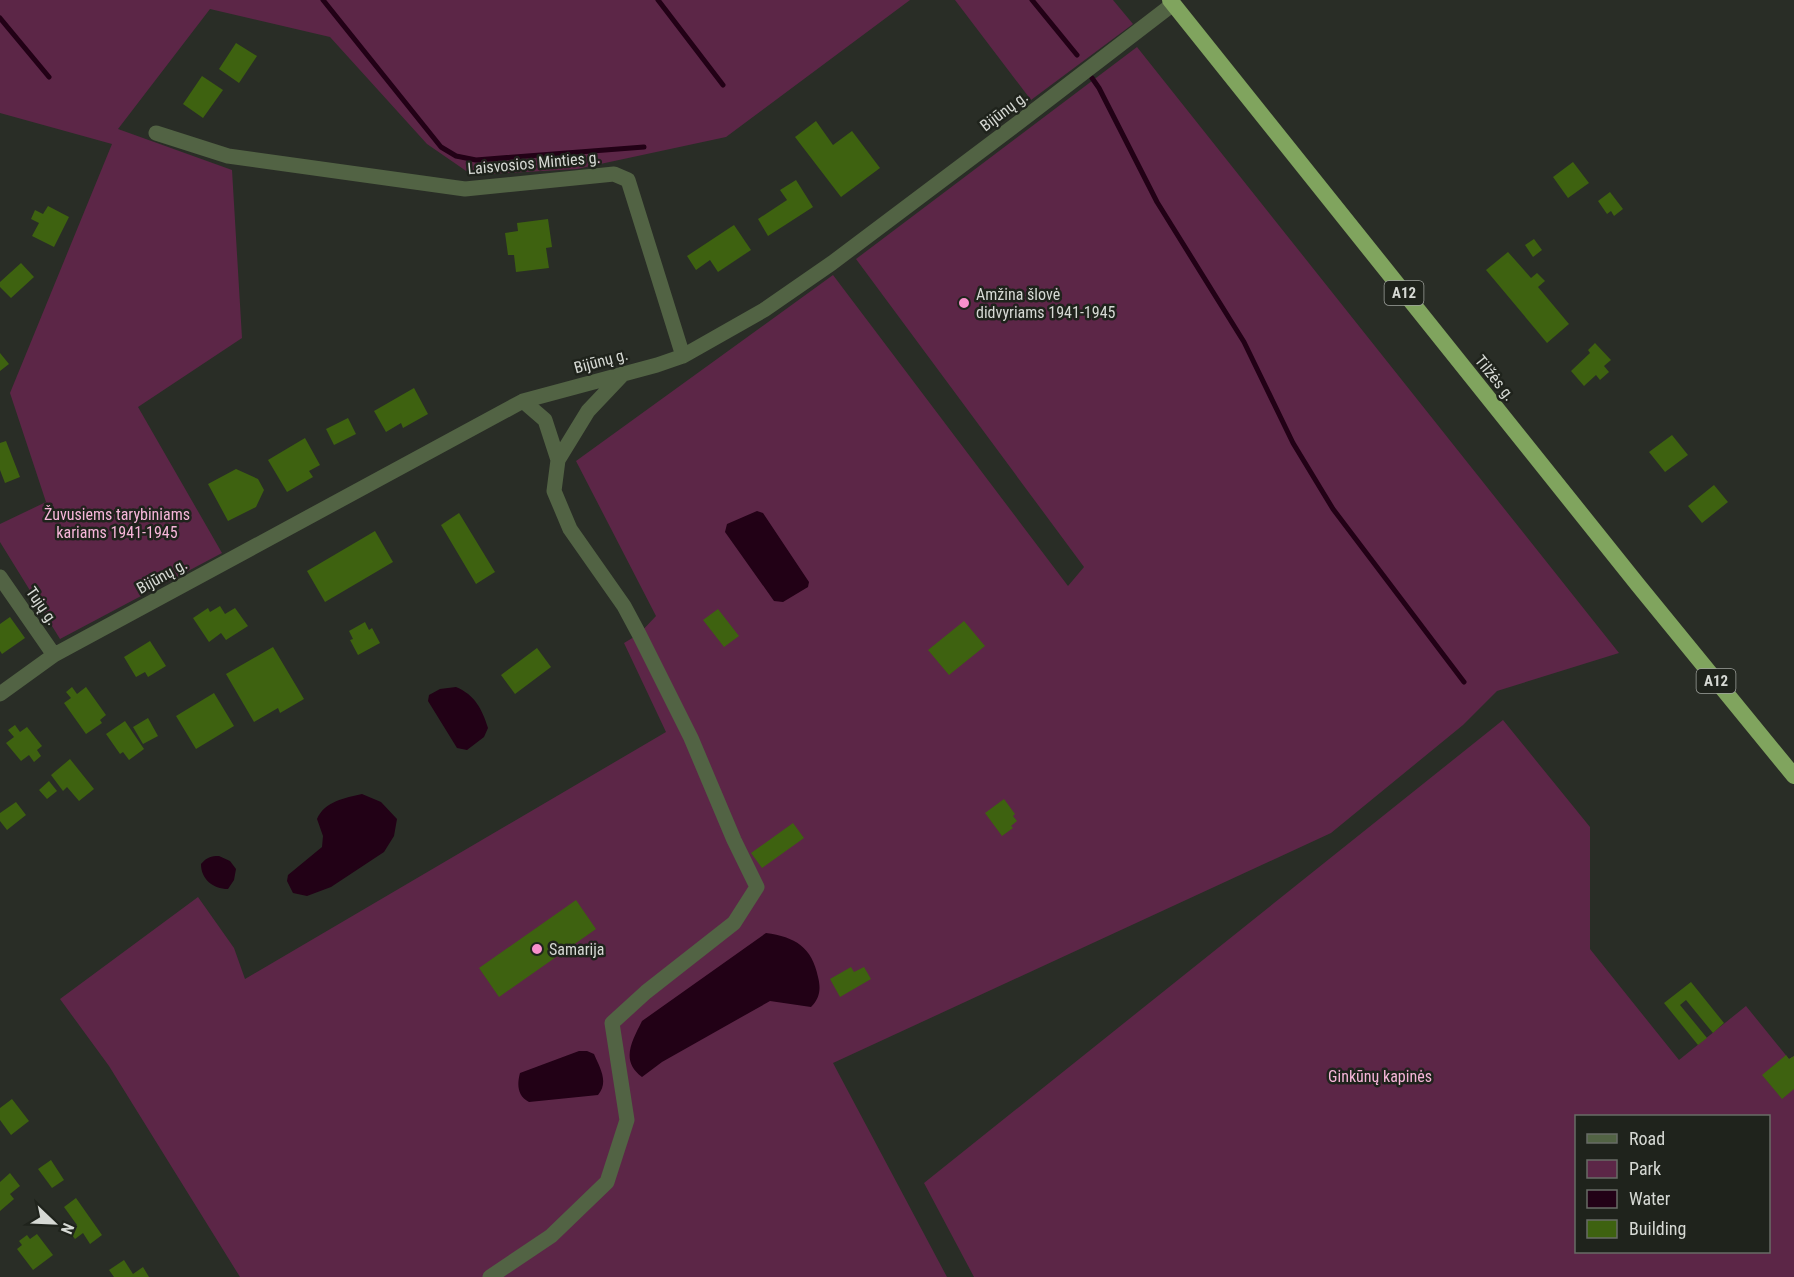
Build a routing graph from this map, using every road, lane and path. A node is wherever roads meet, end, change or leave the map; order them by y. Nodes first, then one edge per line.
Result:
1 (1171, 2) edge
2 (156, 133) dead end
3 (683, 356) junction
4 (624, 373) junction
5 (523, 401) junction
6 (558, 460) junction
7 (0, 577) edge
8 (54, 655) junction
9 (0, 694) edge
10 (1794, 776) edge
11 (490, 1277) edge

1 - 3 street, Bijūnų g.
1 - 10 highway, Tilžės g. / A12
2 - 3 street, Laisvosios Minties g.
3 - 4 street, Bijūnų g.
4 - 5 street, Bijūnų g.
4 - 6 street
5 - 6 street
5 - 8 street, Bijūnų g.
6 - 11 street
7 - 8 street, Tujų g.
8 - 9 street, Bijūnų g.

